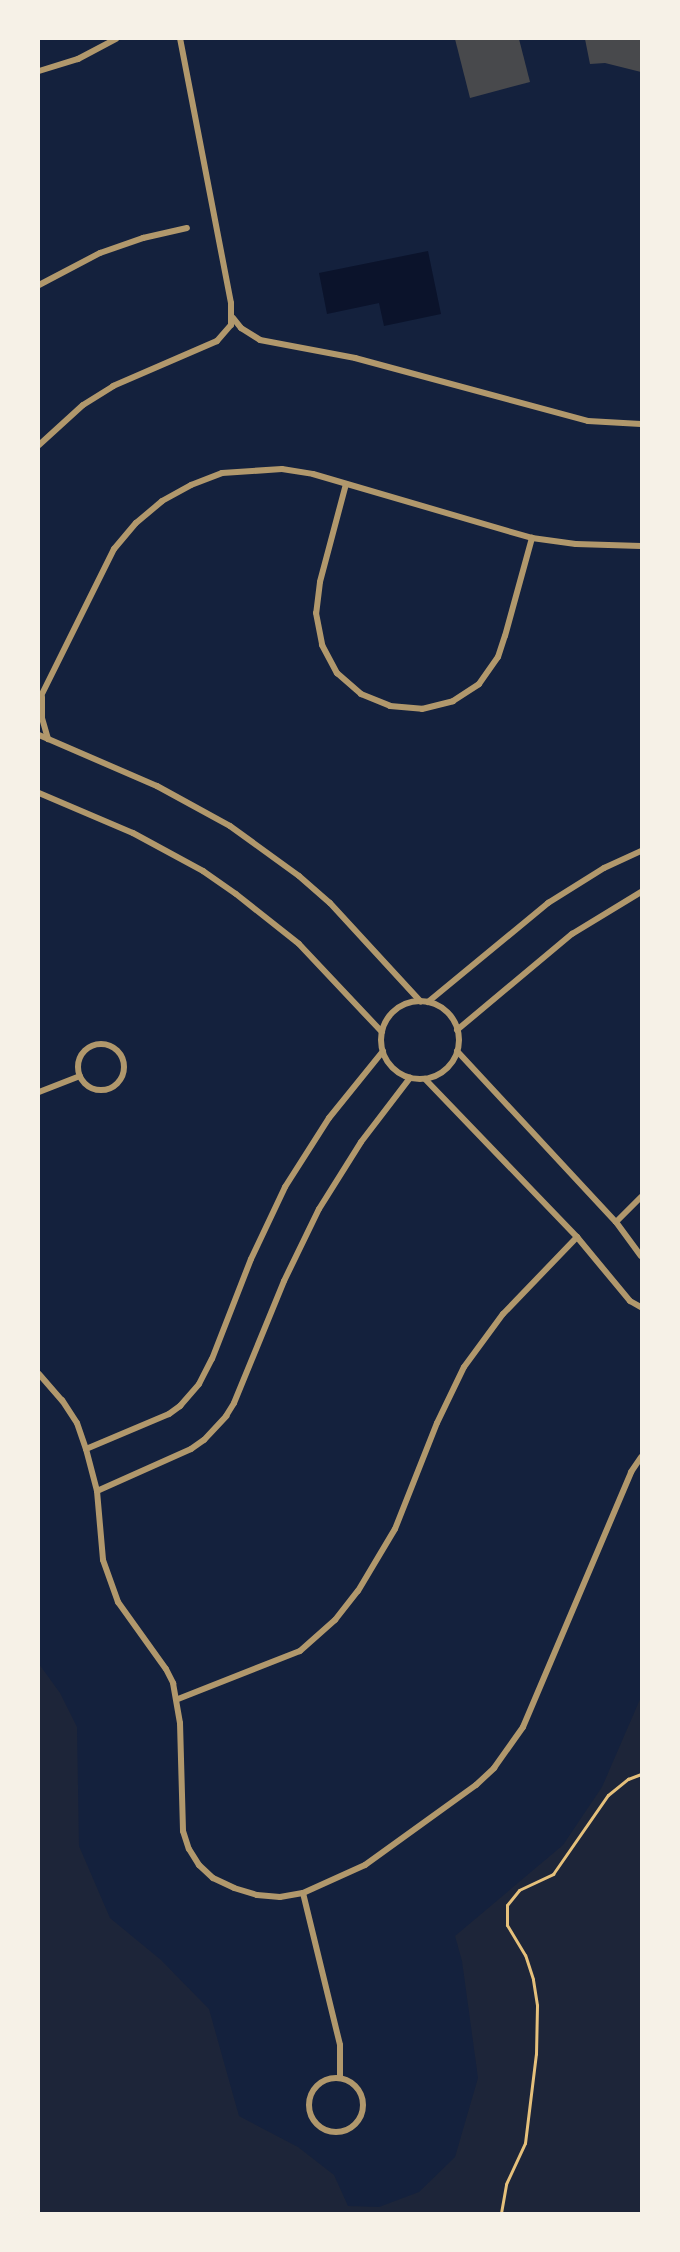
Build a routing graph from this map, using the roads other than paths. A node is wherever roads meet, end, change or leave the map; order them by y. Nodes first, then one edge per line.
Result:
1 (116, 39) edge
2 (180, 39) edge
3 (39, 71) edge
4 (187, 228) dead end
5 (39, 285) edge
6 (233, 318) junction
7 (641, 424) edge
8 (39, 445) edge
9 (346, 484) junction
10 (532, 538) junction
11 (641, 546) edge
12 (41, 698) edge
13 (39, 735) edge
14 (48, 739) junction
15 (39, 793) edge
16 (641, 851) edge
17 (641, 892) edge
18 (424, 1002) junction
19 (457, 1030) junction
20 (382, 1032) junction
21 (382, 1051) junction
22 (457, 1051) junction
23 (80, 1076) junction
24 (410, 1078) junction
25 (425, 1079) junction
26 (39, 1092) edge
27 (641, 1197) edge
28 (616, 1222) junction
29 (577, 1237) junction
30 (641, 1256) edge
31 (641, 1307) edge
32 (39, 1374) edge
33 (86, 1449) junction
34 (641, 1457) edge
35 (97, 1491) junction
36 (178, 1698) junction
37 (303, 1893) junction
38 (340, 2078) junction

1 - 3 street
2 - 6 street
4 - 5 street
6 - 7 street
6 - 8 street
9 - 10 street
9 - 10 street
9 - 12 street
10 - 11 street
12 - 14 street
13 - 14 street
14 - 18 street
15 - 20 street
16 - 18 street
17 - 19 street
18 - 19 street
18 - 20 street
19 - 22 street
20 - 21 street
21 - 24 street
21 - 33 street
22 - 25 street
22 - 28 street
23 - 23 street
23 - 26 street
24 - 25 street
24 - 35 street
25 - 29 street
27 - 28 street
28 - 30 street
29 - 31 street
29 - 36 street
32 - 33 street
33 - 35 street
34 - 37 street
35 - 36 street
36 - 37 street
37 - 38 street
38 - 38 street

